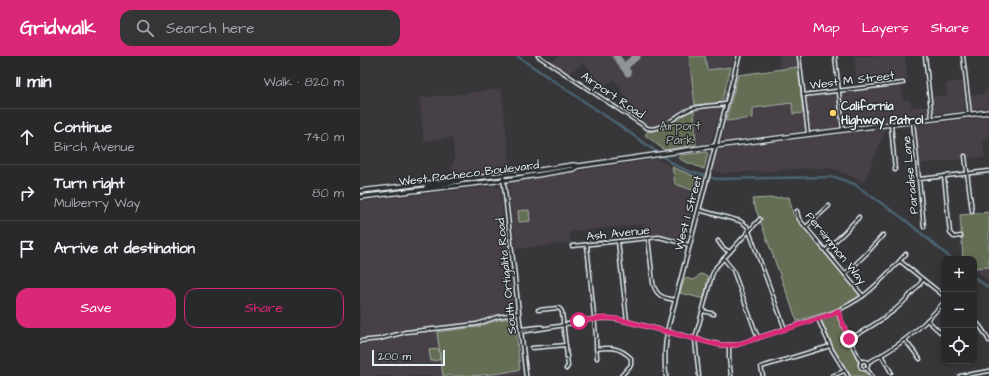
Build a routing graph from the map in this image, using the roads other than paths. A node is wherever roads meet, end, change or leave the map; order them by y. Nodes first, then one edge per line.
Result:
1 (538, 56) edge
2 (739, 56) edge
3 (799, 56) edge
4 (835, 56) edge
5 (925, 56) edge
6 (963, 56) edge
7 (903, 83) dead end
8 (838, 91) junction
9 (804, 95) junction
10 (726, 104) junction
11 (989, 112) edge
12 (970, 115) junction
13 (932, 119) junction
14 (913, 122) junction
15 (890, 124) junction
16 (844, 130) junction
17 (808, 134) junction
18 (715, 146) junction
19 (965, 156) dead end
20 (579, 166) junction
21 (894, 170) dead end
22 (989, 171) edge
23 (968, 174) junction
24 (503, 175) junction
25 (944, 176) junction
26 (460, 179) junction
27 (920, 179) junction
28 (504, 180) junction
29 (360, 191) edge
30 (413, 191) junction
31 (360, 197) edge
32 (829, 206) dead end
33 (699, 210) junction
34 (797, 211) dead end
35 (972, 211) dead end
36 (859, 217) dead end
37 (760, 219) dead end
38 (806, 227) junction
39 (924, 227) dead end
40 (749, 231) junction
41 (883, 235) dead end
42 (961, 236) dead end
43 (648, 238) junction
44 (618, 242) junction
45 (718, 242) dead end
46 (587, 245) junction
47 (689, 245) junction
48 (572, 246) dead end
49 (826, 250) junction
50 (730, 252) junction
51 (906, 254) dead end
52 (724, 259) junction
53 (900, 261) junction
54 (845, 274) junction
55 (923, 280) junction
56 (941, 294) edge
57 (863, 296) junction
58 (675, 300) junction
59 (941, 305) edge
60 (538, 310) dead end
61 (703, 311) junction
62 (838, 311) junction
63 (519, 313) junction
64 (714, 314) dead end
65 (818, 318) junction
66 (595, 320) junction
67 (927, 320) junction
68 (627, 321) junction
69 (977, 322) edge
70 (564, 324) junction
71 (785, 329) junction
72 (521, 330) junction
73 (667, 332) junction
74 (941, 333) edge
75 (758, 338) junction
76 (695, 339) junction
77 (849, 339) junction
78 (905, 340) junction
79 (360, 341) edge
80 (989, 341) edge
81 (566, 344) junction
82 (729, 345) junction
83 (830, 346) junction
84 (532, 348) dead end
85 (596, 349) junction
86 (881, 355) junction
87 (597, 358) dead end
88 (920, 359) dead end
89 (861, 362) junction
90 (867, 363) junction
91 (866, 368) junction
92 (566, 369) dead end
93 (844, 371) junction
94 (989, 371) edge
95 (892, 372) dead end
96 (526, 376) edge
97 (621, 376) edge
98 (666, 376) edge
99 (699, 376) edge
100 (731, 376) edge
101 (762, 376) edge
102 (832, 376) edge
103 (848, 376) edge
104 (872, 376) edge
105 (960, 376) edge

1 - 10 street, Airport Road
2 - 10 street, West I Street
3 - 9 street
4 - 8 street
5 - 13 street
6 - 12 street
7 - 8 street, West M Street
8 - 9 street, West M Street
8 - 16 street
9 - 17 street
10 - 18 street, West I Street
11 - 12 highway, West Pacheco Boulevard
12 - 13 highway, West Pacheco Boulevard
13 - 14 highway, West Pacheco Boulevard
14 - 15 highway, West Pacheco Boulevard
14 - 27 street, Paradise Lane
15 - 16 highway, West Pacheco Boulevard
15 - 21 street
16 - 17 highway, West Pacheco Boulevard
17 - 18 highway, West Pacheco Boulevard
18 - 20 highway, West Pacheco Boulevard
18 - 33 street, West I Street
19 - 23 street
20 - 24 highway, West Pacheco Boulevard
20 - 28 highway, West Pacheco Boulevard
22 - 23 street
23 - 25 street
23 - 35 street
24 - 26 highway, West Pacheco Boulevard
24 - 28 street, South Ortigalita Road
25 - 27 street
25 - 42 street
26 - 29 highway, West Pacheco Boulevard
26 - 30 highway
27 - 39 street, Paradise Lane
28 - 30 highway, West Pacheco Boulevard
28 - 63 street, South Ortigalita Road
30 - 31 highway, West Pacheco Boulevard
32 - 38 street
33 - 40 street
33 - 47 street, West I Street
34 - 38 street, Persimmon Way
36 - 49 street
37 - 40 street
38 - 49 street, Persimmon Way
40 - 50 street
40 - 71 street
41 - 54 street
43 - 44 street, Ash Avenue
43 - 47 street, Ash Avenue
43 - 58 street
44 - 46 street, Ash Avenue
44 - 68 street
45 - 50 street
46 - 48 street, Ash Avenue
46 - 66 street
47 - 58 street, West I Street
49 - 54 street, Persimmon Way
50 - 52 street
51 - 53 street
52 - 61 street
52 - 75 street
53 - 55 street
53 - 57 street
54 - 57 street, Persimmon Way
55 - 56 street
55 - 77 street
57 - 62 street
58 - 73 street, West I Street
59 - 67 street
60 - 70 street
61 - 64 street
61 - 76 street
62 - 65 street
62 - 77 street
63 - 72 street, South Ortigalita Road
63 - 79 street
65 - 71 street
65 - 83 street
66 - 68 street
66 - 70 street
66 - 85 street
67 - 74 street
67 - 78 street
68 - 73 street
69 - 80 street
70 - 72 street
70 - 81 street
71 - 75 street
72 - 96 street, South Ortigalita Road
73 - 76 street
73 - 98 street, West I Street
75 - 82 street
76 - 82 street
76 - 99 street
77 - 89 street
78 - 86 street
78 - 88 street
81 - 84 street
81 - 92 street
82 - 100 street
83 - 93 street
83 - 101 street
85 - 87 street
85 - 97 street
86 - 90 street
86 - 95 street
89 - 90 street
89 - 91 street
90 - 91 street
91 - 104 street
93 - 102 street
93 - 103 street
94 - 105 street

